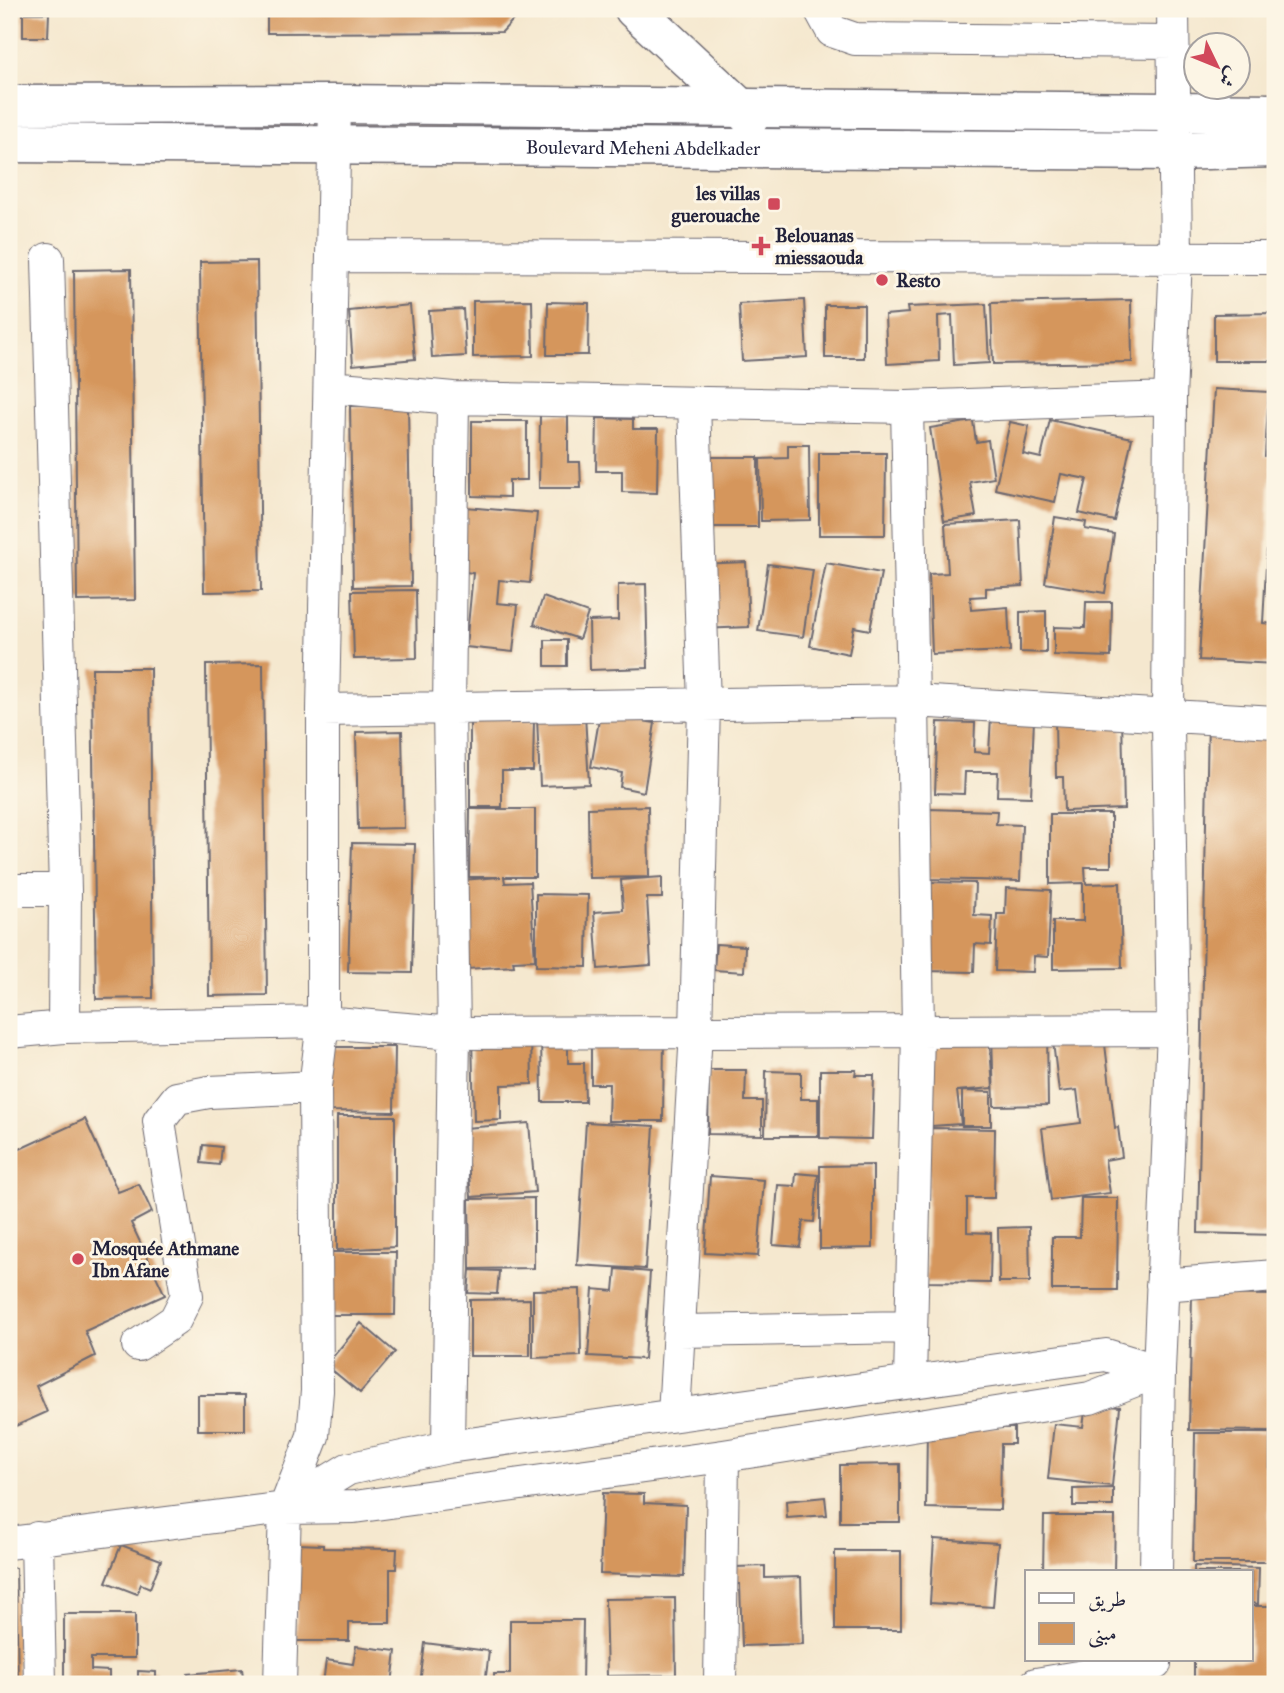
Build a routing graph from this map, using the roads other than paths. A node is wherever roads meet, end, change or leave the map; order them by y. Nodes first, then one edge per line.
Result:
1 (634, 9) edge
2 (820, 9) edge
3 (1173, 9) edge
4 (1174, 42) junction
5 (335, 104) junction
6 (9, 105) edge
7 (742, 108) junction
8 (1174, 112) junction
9 (1275, 113) edge
10 (9, 143) edge
11 (335, 145) junction
12 (778, 148) junction
13 (1275, 148) edge
14 (1174, 151) junction
15 (333, 256) junction
16 (1176, 257) junction
17 (1275, 258) edge
18 (48, 259) dead end
19 (330, 387) junction
20 (453, 398) junction
21 (1170, 398) junction
22 (694, 404) junction
23 (907, 407) junction
24 (914, 701) junction
25 (704, 704) junction
26 (449, 709) junction
27 (323, 710) junction
28 (1168, 716) junction
29 (1275, 722) edge
30 (9, 890) edge
31 (65, 890) junction
32 (323, 1022) junction
33 (64, 1027) junction
34 (1173, 1030) junction
35 (918, 1031) junction
36 (9, 1032) edge
37 (696, 1032) junction
38 (454, 1033) junction
39 (315, 1087) junction
40 (1275, 1276) edge
41 (1163, 1285) junction
42 (911, 1328) junction
43 (679, 1331) junction
44 (138, 1345) dead end
45 (1159, 1371) junction
46 (910, 1381) junction
47 (674, 1415) junction
48 (448, 1447) junction
49 (723, 1456) junction
50 (285, 1508) junction
51 (23, 1541) edge
52 (1156, 1570) edge
53 (1155, 1669) edge
54 (40, 1684) edge
55 (280, 1684) edge
56 (720, 1684) edge
57 (1036, 1684) edge

1 - 7 main road
2 - 4 street
3 - 4 street
4 - 8 street
5 - 6 main road, Boulevard Meheni Abdelkader
5 - 7 main road, Boulevard Meheni Abdelkader
5 - 11 street
7 - 8 main road, Boulevard Meheni Abdelkader
7 - 12 main road
8 - 9 main road, Boulevard Meheni Abdelkader
8 - 14 street
10 - 11 main road, Boulevard Meheni Abdelkader
11 - 12 main road, Boulevard Meheni Abdelkader
11 - 15 street
12 - 14 main road, Boulevard Meheni Abdelkader
13 - 14 main road, Boulevard Meheni Abdelkader
14 - 16 street
15 - 16 street
15 - 19 street
16 - 17 street
16 - 21 street
18 - 31 street
19 - 20 street
19 - 27 street
20 - 22 street
20 - 26 street
21 - 23 street
21 - 28 street
22 - 23 street
22 - 25 street
23 - 24 street
24 - 25 street
24 - 28 street
24 - 35 street
25 - 26 street
25 - 37 street
26 - 27 street
26 - 38 street
27 - 32 street
28 - 29 street
28 - 34 street
30 - 31 street
31 - 33 street
32 - 33 street
32 - 38 street
32 - 39 street
33 - 36 street
34 - 35 street
34 - 41 street
35 - 37 street
35 - 42 street
37 - 38 street
37 - 43 street
38 - 48 street
39 - 44 street
39 - 50 street
40 - 41 street
41 - 45 street
42 - 43 street
42 - 46 street
43 - 47 street
45 - 46 street
45 - 49 street
45 - 52 street
46 - 47 street
47 - 48 street
48 - 50 street
49 - 50 street
49 - 56 street
50 - 51 street
50 - 55 street
51 - 54 street
53 - 57 street

